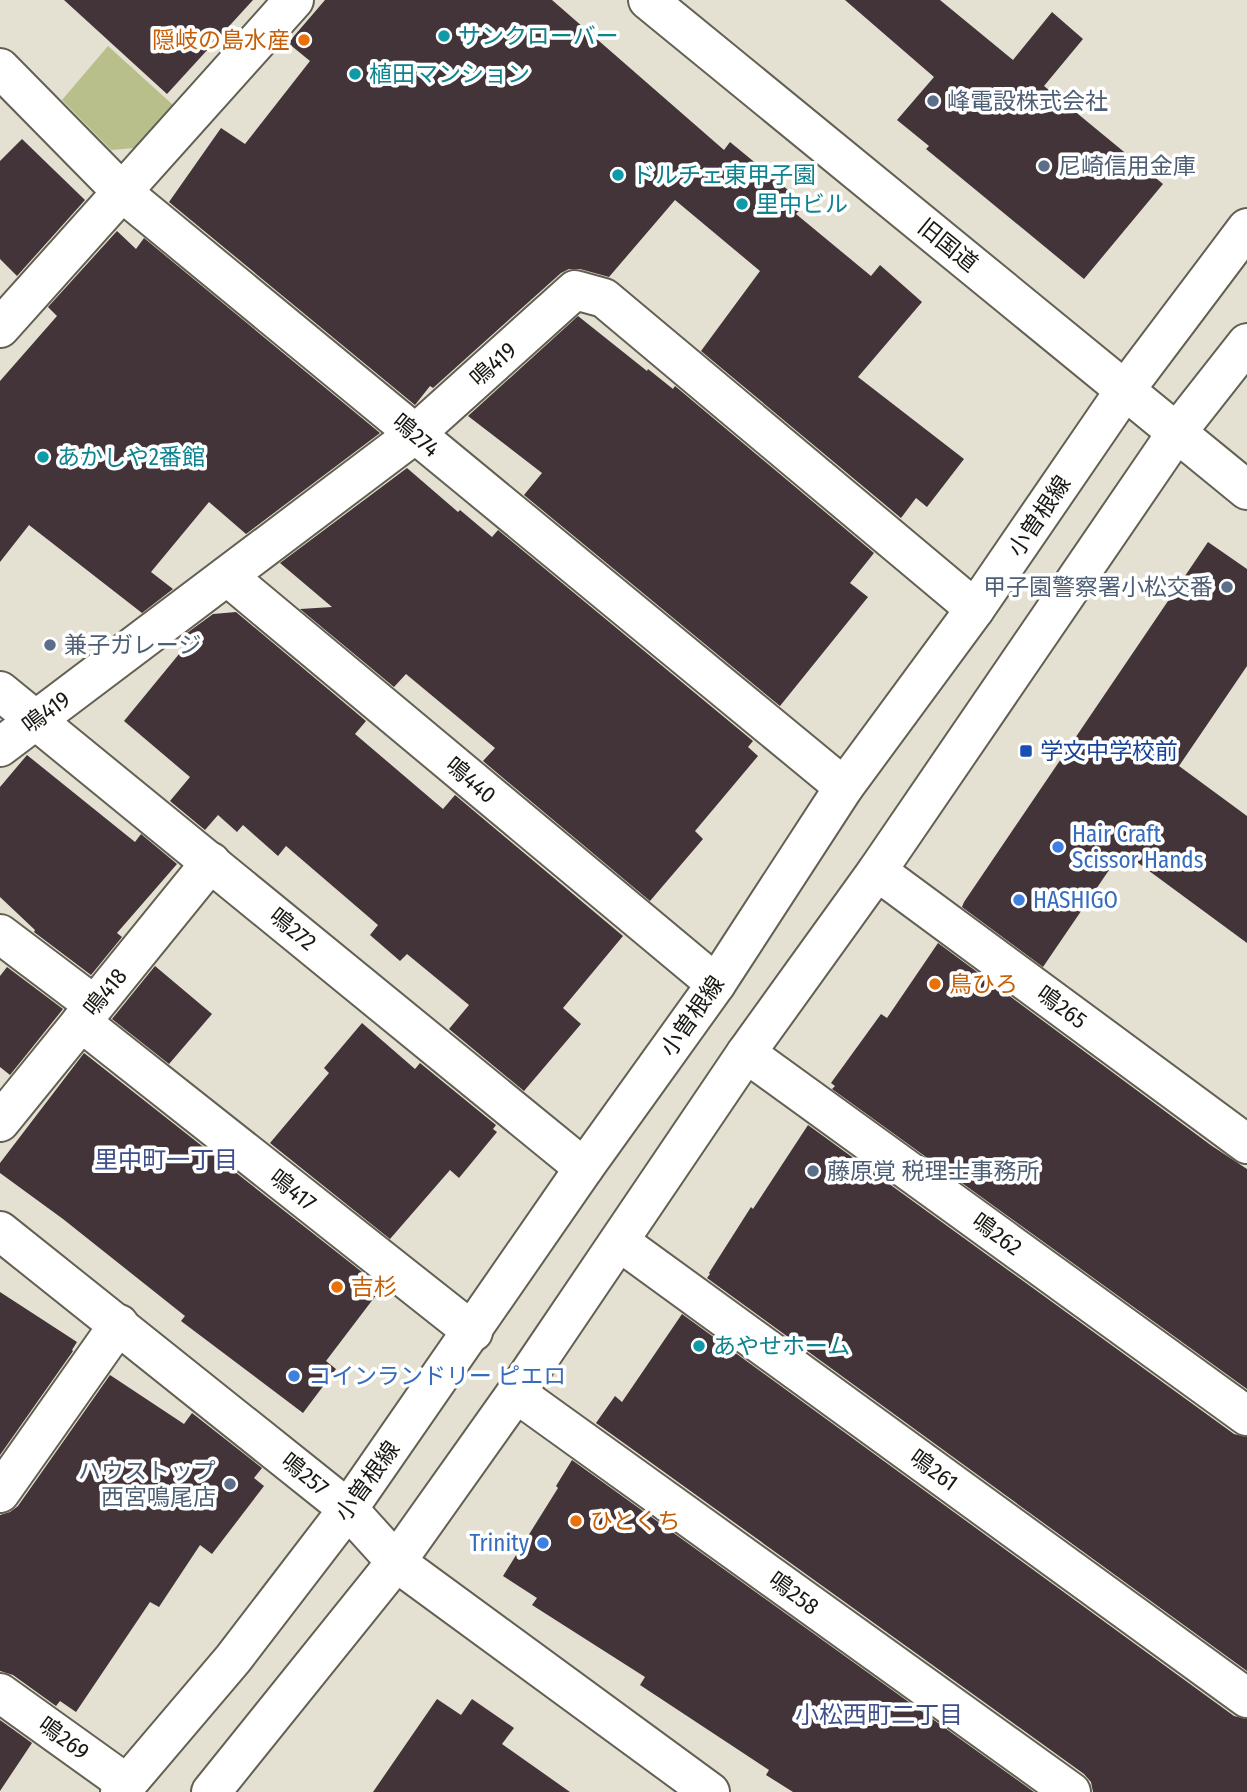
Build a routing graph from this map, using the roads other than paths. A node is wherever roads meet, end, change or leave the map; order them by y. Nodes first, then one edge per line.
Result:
1 (294, 0) edge
2 (648, 0) edge
3 (0, 68) edge
4 (122, 192) junction
5 (1247, 228) edge
6 (0, 328) edge
7 (1247, 343) edge
8 (1125, 390) junction
9 (1177, 432) junction
10 (415, 434) junction
11 (1247, 490) edge
12 (227, 576) junction
13 (975, 609) junction
14 (0, 691) edge
15 (35, 719) junction
16 (0, 747) edge
17 (844, 788) junction
18 (211, 862) junction
19 (877, 871) junction
20 (0, 934) edge
21 (716, 984) junction
22 (88, 1014) junction
23 (747, 1053) junction
24 (0, 1122) edge
25 (1247, 1143) edge
26 (584, 1168) junction
27 (0, 1231) edge
28 (621, 1242) junction
29 (119, 1324) junction
30 (473, 1332) junction
31 (516, 1393) junction
32 (1247, 1416) edge
33 (0, 1493) edge
34 (348, 1509) junction
35 (396, 1562) junction
36 (0, 1693) edge
37 (1247, 1698) edge
38 (124, 1788) edge
39 (211, 1792) edge
40 (710, 1792) edge
41 (1071, 1792) edge

1 - 4 street
2 - 8 street, 旧国道
3 - 4 street, 鳴274
4 - 6 street
4 - 10 street, 鳴274
5 - 8 street, 小曽根線
7 - 9 street
8 - 9 street, 旧国道
8 - 13 street, 小曽根線
9 - 11 street, 旧国道
9 - 19 street
10 - 12 street, 鳴419
10 - 13 street, 鳴419
10 - 17 street, 鳴274
12 - 15 street, 鳴419
12 - 21 street, 鳴440
13 - 17 street, 小曽根線
14 - 15 street, 鳴272
15 - 16 street, 鳴419
15 - 18 street, 鳴272
17 - 21 street, 小曽根線
18 - 22 street, 鳴418
18 - 26 street, 鳴272
19 - 23 street
19 - 25 street, 鳴265
20 - 22 street, 鳴417
21 - 26 street, 小曽根線
22 - 24 street, 鳴418
22 - 30 street, 鳴417
23 - 28 street
23 - 32 street, 鳴262
26 - 30 street, 小曽根線
27 - 29 street, 鳴257
28 - 31 street
28 - 37 street, 鳴261
29 - 33 street
29 - 34 street, 鳴257
30 - 34 street, 小曽根線
31 - 35 street
31 - 41 street, 鳴258
34 - 35 street, 鳴257
34 - 38 street, 小曽根線
35 - 39 street
35 - 40 street, 鳴257
36 - 38 street, 鳴269

